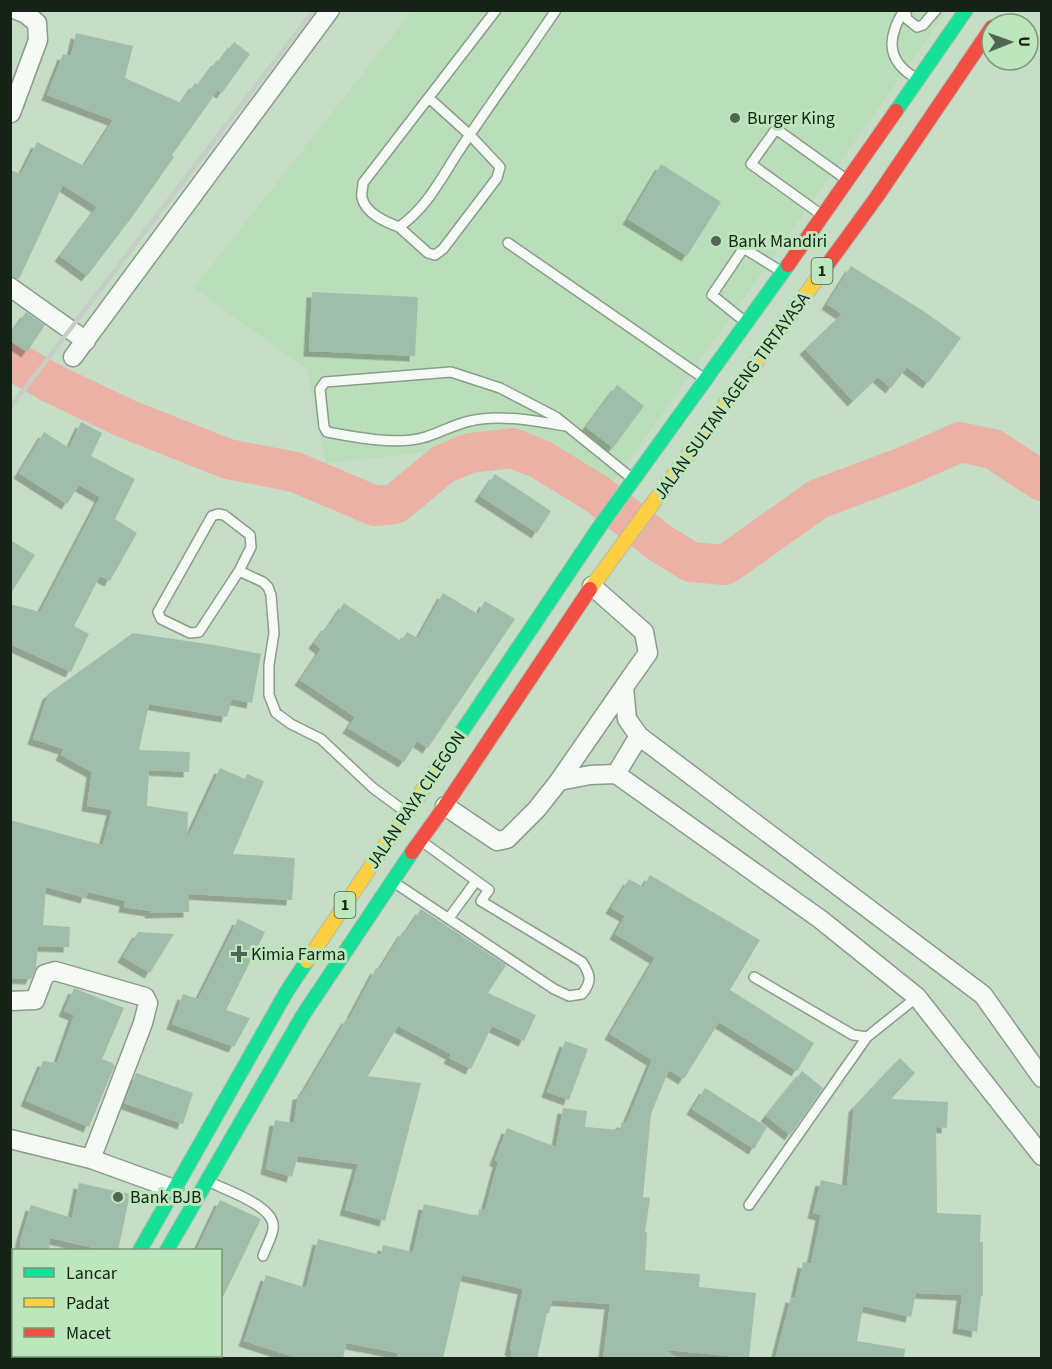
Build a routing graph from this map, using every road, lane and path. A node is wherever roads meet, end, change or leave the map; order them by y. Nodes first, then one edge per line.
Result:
1 (16, 10) edge
2 (330, 10) edge
3 (496, 10) edge
4 (556, 10) edge
5 (905, 10) edge
6 (936, 10) edge
7 (966, 10) edge
8 (980, 45) edge
9 (919, 80) junction
10 (429, 98) junction
11 (11, 113) edge
12 (471, 136) junction
13 (848, 181) junction
14 (823, 216) junction
15 (399, 227) junction
16 (508, 243) dead end
17 (783, 273) junction
18 (10, 287) edge
19 (747, 323) junction
20 (86, 341) junction
21 (73, 357) dead end
22 (707, 380) junction
23 (566, 426) junction
24 (634, 479) junction
25 (570, 570) joint
26 (239, 571) junction
27 (592, 586) junction
28 (624, 687) junction
29 (639, 736) junction
30 (616, 774) junction
31 (559, 781) junction
32 (445, 806) junction
33 (407, 813) junction
34 (420, 840) junction
35 (392, 881) junction
36 (476, 881) junction
37 (449, 918) junction
38 (754, 977) dead end
39 (917, 997) junction
40 (10, 1001) edge
41 (867, 1036) junction
42 (1041, 1078) edge
43 (10, 1139) edge
44 (1041, 1156) edge
45 (91, 1160) junction
46 (207, 1181) junction
47 (174, 1189) junction
48 (749, 1205) dead end
49 (141, 1249) edge
50 (168, 1249) edge
51 (263, 1256) dead end

1 - 11 street
2 - 20 street
3 - 10 lane
4 - 12 lane
5 - 6 lane
5 - 9 lane
7 - 9 highway, JALAN SULTAN AGENG TIRTAYASA / 1
8 - 27 highway, JALAN SULTAN AGENG TIRTAYASA / 1
9 - 13 highway, JALAN SULTAN AGENG TIRTAYASA / 1
10 - 12 lane
10 - 15 lane
12 - 15 lane
12 - 15 lane
13 - 14 highway, JALAN SULTAN AGENG TIRTAYASA / 1
13 - 14 lane
14 - 17 highway, JALAN SULTAN AGENG TIRTAYASA / 1
16 - 22 lane
17 - 19 highway, JALAN SULTAN AGENG TIRTAYASA / 1
17 - 19 lane
18 - 20 street
19 - 22 highway, JALAN SULTAN AGENG TIRTAYASA / 1
20 - 21 street
22 - 24 highway, JALAN SULTAN AGENG TIRTAYASA / 1
23 - 23 lane
23 - 24 lane
24 - 25 highway, JALAN SULTAN AGENG TIRTAYASA / 1
25 - 33 highway, JALAN RAYA CILEGON / 1
26 - 26 lane
26 - 33 lane
27 - 28 street
27 - 32 highway, JALAN RAYA CILEGON / 1
28 - 29 street
28 - 31 street
29 - 30 street
29 - 42 street
30 - 31 street
30 - 39 street
31 - 32 street
32 - 34 highway, JALAN RAYA CILEGON / 1
33 - 47 highway, JALAN RAYA CILEGON / 1
34 - 35 highway, JALAN RAYA CILEGON / 1
34 - 36 lane
35 - 37 lane
35 - 46 highway, JALAN RAYA CILEGON / 1
36 - 37 lane
36 - 37 lane
38 - 41 lane
39 - 41 lane
39 - 44 street
40 - 45 street
41 - 48 lane
43 - 45 street
45 - 47 street
46 - 50 highway, JALAN RAYA CILEGON / 1
46 - 51 lane
47 - 49 highway, JALAN RAYA CILEGON / 1

